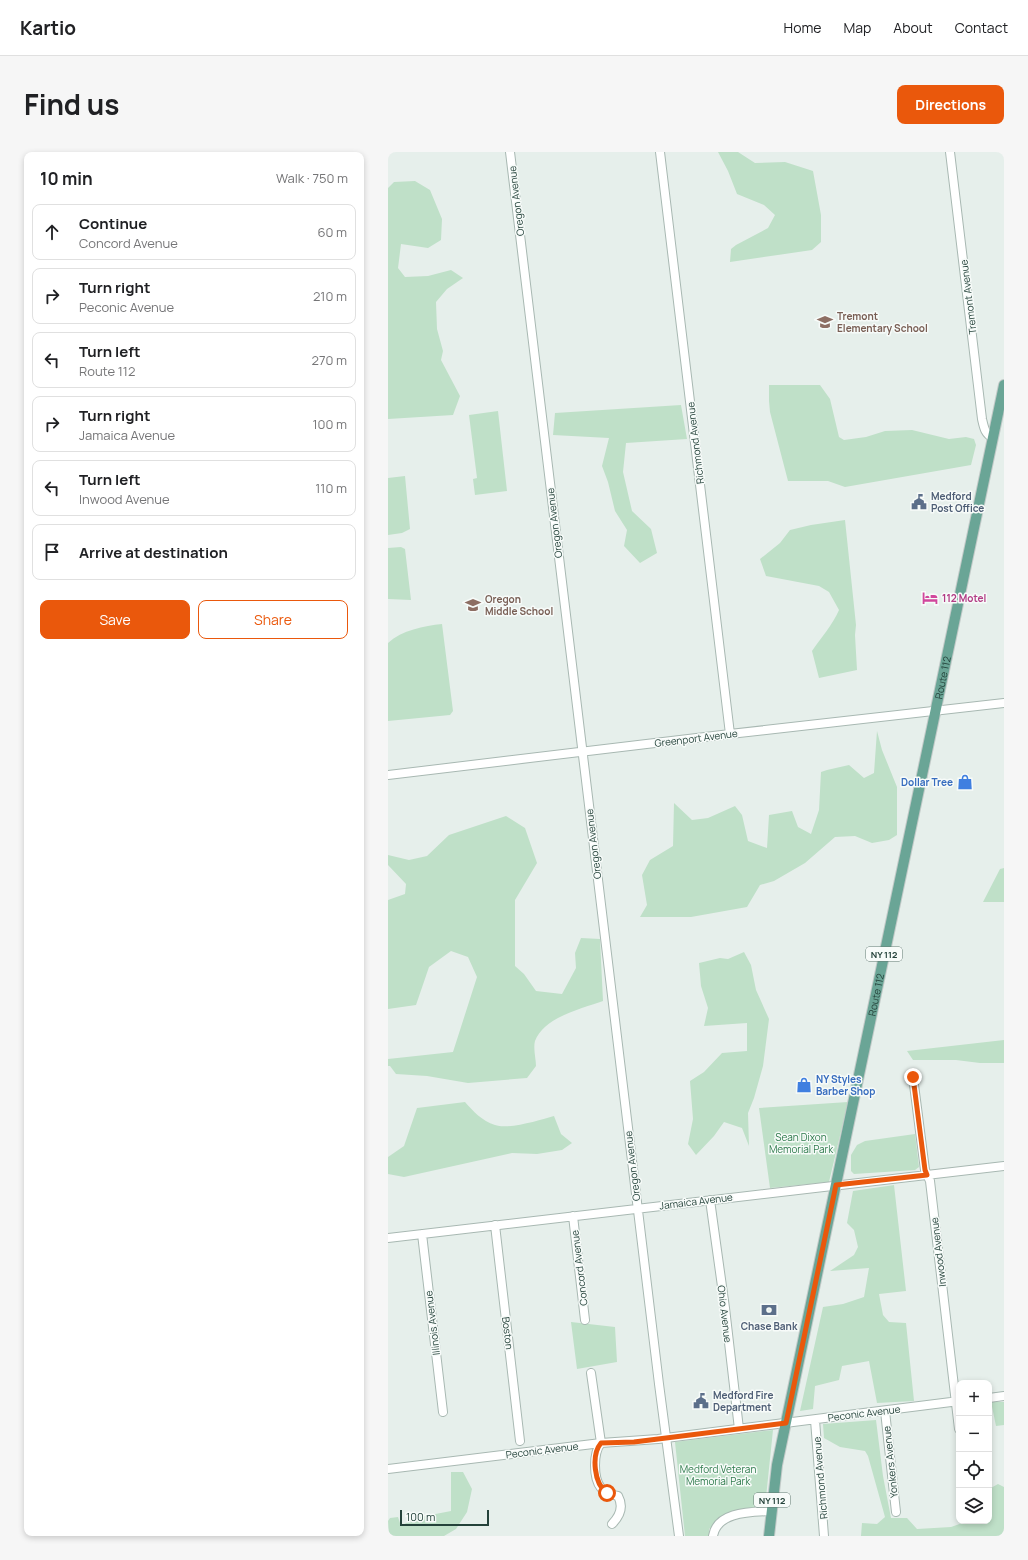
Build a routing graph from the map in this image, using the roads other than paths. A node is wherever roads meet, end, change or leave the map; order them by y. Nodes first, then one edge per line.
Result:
1 (510, 152) edge
2 (660, 152) edge
3 (950, 152) edge
4 (1004, 385) edge
5 (993, 438) junction
6 (1004, 703) edge
7 (935, 711) junction
8 (730, 734) junction
9 (582, 752) junction
10 (388, 775) edge
11 (913, 1077) dead end
12 (1004, 1166) edge
13 (927, 1175) junction
14 (836, 1185) junction
15 (710, 1200) junction
16 (637, 1208) junction
17 (573, 1216) junction
18 (495, 1226) junction
19 (422, 1234) junction
20 (388, 1238) edge
21 (586, 1320) dead end
22 (591, 1373) dead end
23 (956, 1393) edge
24 (1004, 1396) edge
25 (992, 1398) edge
26 (956, 1401) edge
27 (885, 1411) junction
28 (443, 1412) dead end
29 (815, 1420) junction
30 (786, 1423) junction
31 (739, 1429) junction
32 (667, 1438) junction
33 (520, 1441) dead end
34 (601, 1443) junction
35 (388, 1469) edge
36 (771, 1511) junction
37 (896, 1512) dead end
38 (612, 1524) dead end
39 (679, 1536) edge
40 (713, 1536) edge
41 (769, 1536) edge
42 (824, 1536) edge

1 - 9 street, Oregon Avenue
2 - 8 street, Richmond Avenue
3 - 5 street, Tremont Avenue
4 - 5 main road, Route 112 / NY 112
5 - 7 main road, Route 112 / NY 112
6 - 7 street, Greenport Avenue
7 - 8 street, Greenport Avenue
7 - 14 main road, Route 112 / NY 112
8 - 9 street, Greenport Avenue
9 - 10 street, Greenport Avenue
9 - 16 street, Oregon Avenue
11 - 13 street, Inwood Avenue
12 - 13 street, Jamaica Avenue
13 - 14 street, Jamaica Avenue
13 - 23 street, Inwood Avenue
14 - 15 street, Jamaica Avenue
14 - 30 main road, Route 112 / NY 112
15 - 16 street, Jamaica Avenue
15 - 31 street, Ohio Avenue
16 - 17 street, Jamaica Avenue
16 - 32 street, Oregon Avenue
17 - 18 street, Jamaica Avenue
17 - 21 street, Concord Avenue
18 - 19 street, Jamaica Avenue
18 - 33 street, Boston
19 - 20 street, Jamaica Avenue
19 - 28 street, Illinois Avenue
22 - 34 street
24 - 25 street
26 - 27 street, Peconic Avenue
27 - 29 street, Peconic Avenue
27 - 37 street, Yonkers Avenue
29 - 30 street, Peconic Avenue
29 - 42 street, Richmond Avenue
30 - 31 street, Peconic Avenue
30 - 36 main road, Route 112 / NY 112
31 - 32 street, Peconic Avenue
32 - 34 street, Peconic Avenue
32 - 39 street, Oregon Avenue
34 - 35 street, Peconic Avenue
34 - 38 street
36 - 40 street
36 - 41 main road, Route 112 / NY 112

